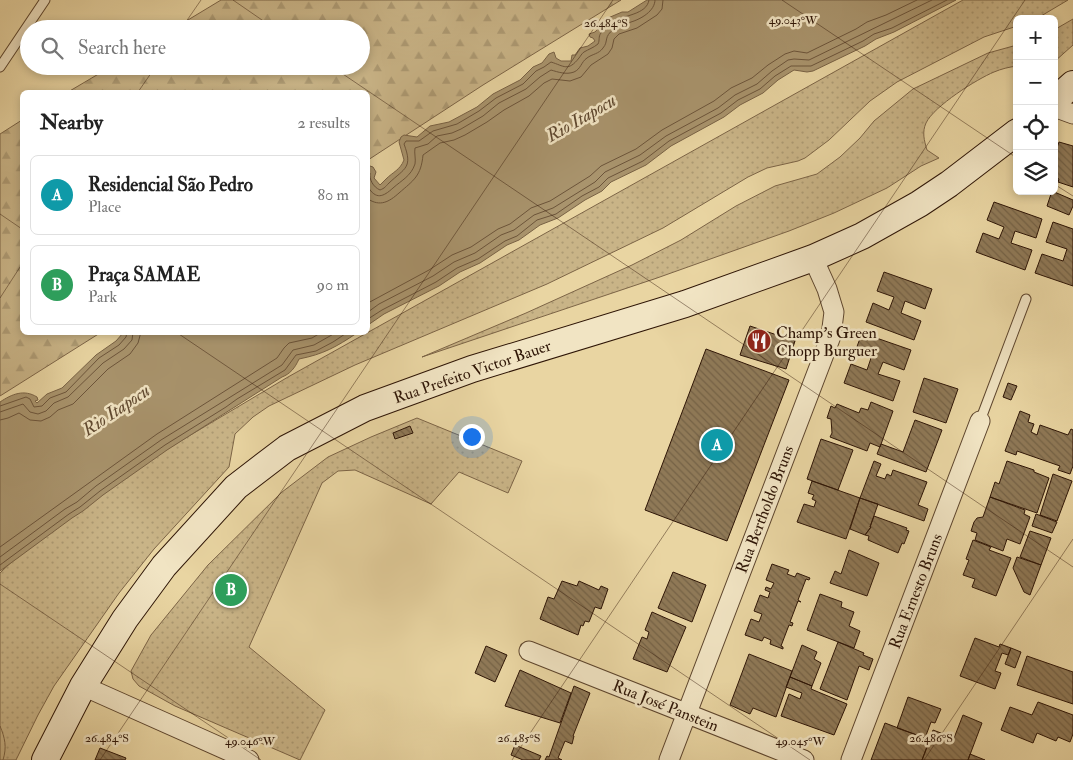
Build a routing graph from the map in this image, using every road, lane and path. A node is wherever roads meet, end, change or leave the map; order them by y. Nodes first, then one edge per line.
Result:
1 (45, 0) edge
2 (32, 20) edge
3 (20, 37) edge
4 (0, 67) edge
5 (1073, 84) edge
6 (1058, 97) edge
7 (1058, 108) edge
8 (1073, 114) edge
9 (1013, 135) edge
10 (813, 258) junction
11 (1026, 299) dead end
12 (980, 421) joint
13 (529, 651) dead end
14 (83, 686) junction
15 (686, 713) junction
16 (45, 760) edge
17 (249, 760) edge
18 (669, 760) edge
19 (804, 760) edge
20 (850, 760) edge

1 - 2 lane
3 - 4 lane
5 - 6 main road
7 - 8 street
9 - 10 main road, Rua Prefeito Victor Bauer
10 - 14 main road, Rua Prefeito Victor Bauer
10 - 15 street, Rua Bertholdo Bruns
11 - 12 lane
12 - 20 street, Rua Ernesto Bruns
13 - 15 street, Rua José Panstein
14 - 16 main road, Rua Prefeito Victor Bauer
14 - 17 street
15 - 18 street, Rua Bertholdo Bruns
15 - 19 street, Rua José Panstein

